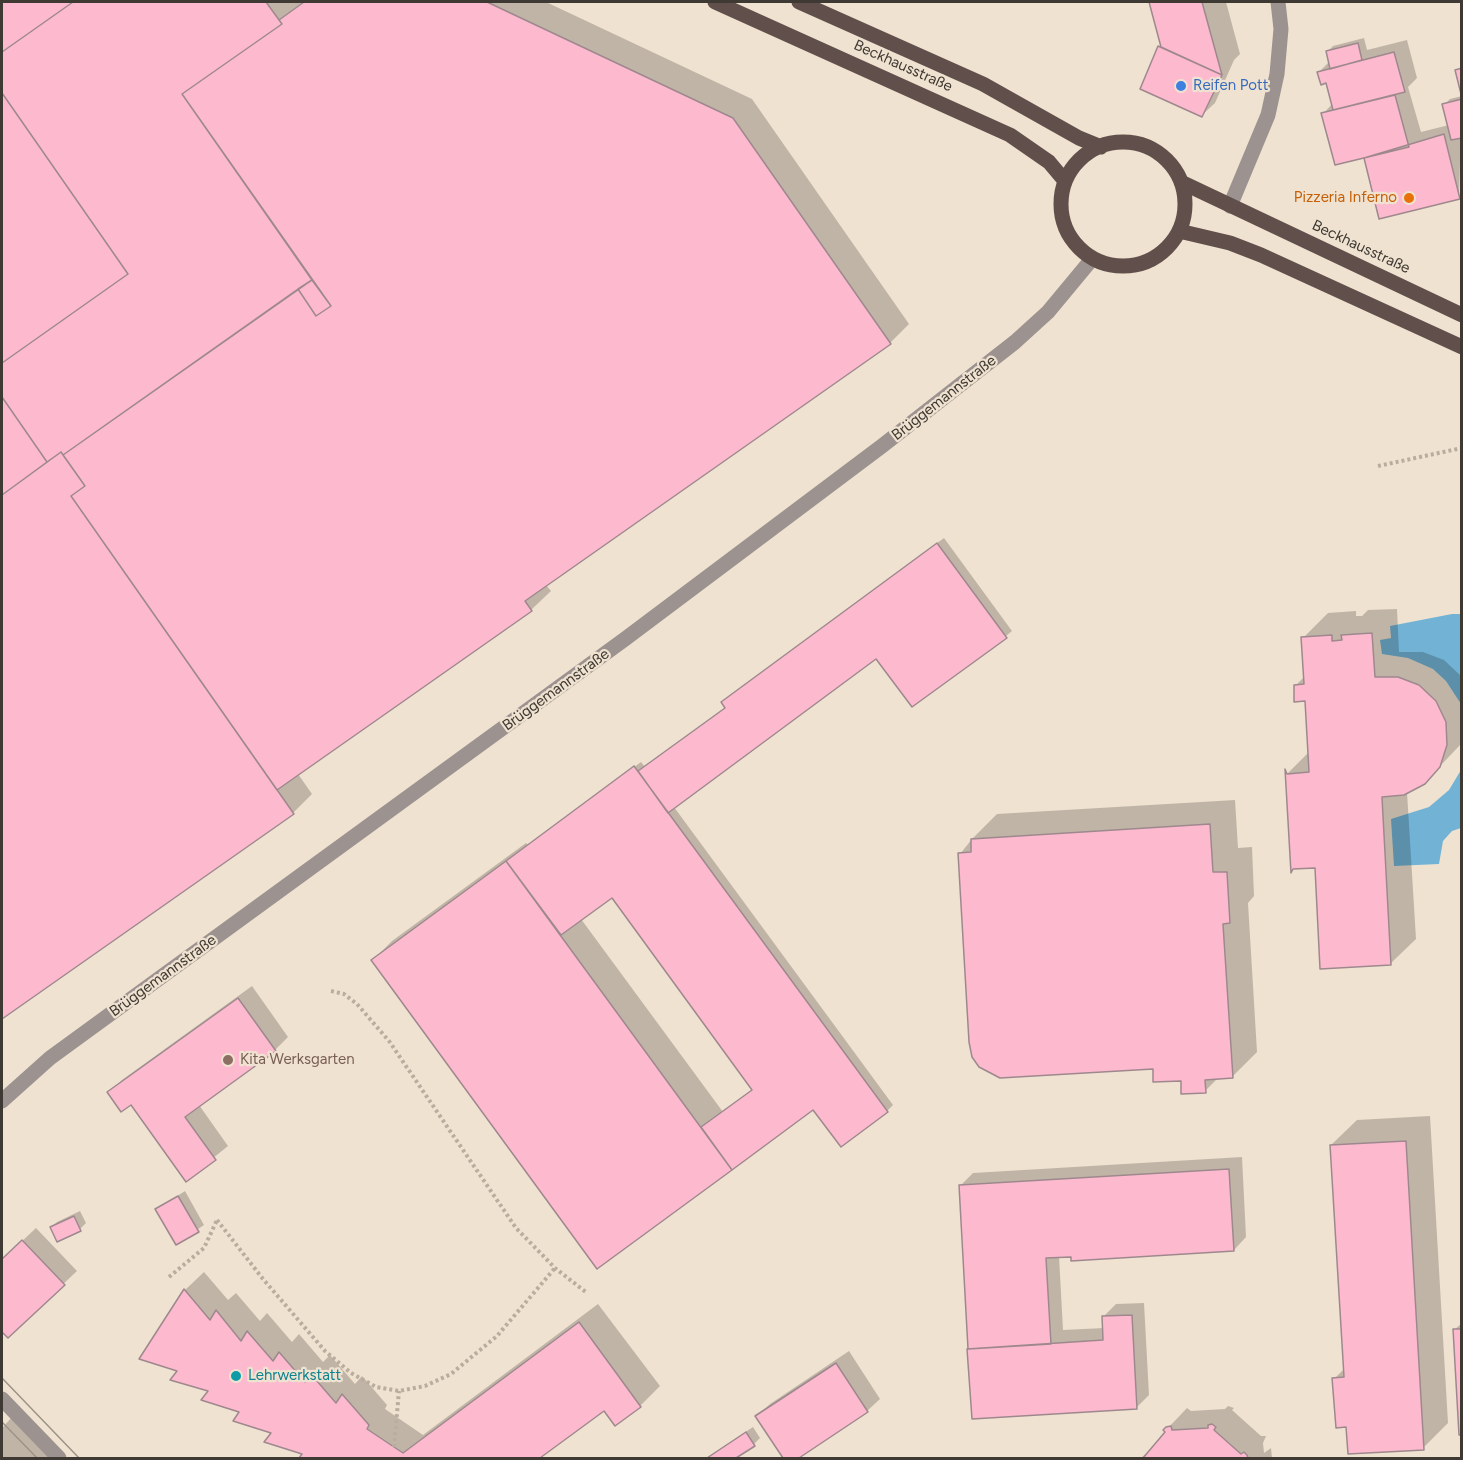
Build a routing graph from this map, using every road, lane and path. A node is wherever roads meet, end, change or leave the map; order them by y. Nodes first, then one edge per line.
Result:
1 (715, 2) edge
2 (799, 2) edge
3 (1278, 2) edge
4 (1101, 147) junction
5 (1065, 181) junction
6 (1181, 182) junction
7 (1230, 206) junction
8 (1179, 231) junction
9 (1092, 259) junction
10 (1461, 315) edge
11 (1461, 347) edge
12 (1461, 448) edge
13 (1378, 466) dead end
14 (331, 991) dead end
15 (2, 1101) edge
16 (555, 1268) junction
17 (169, 1276) dead end
18 (587, 1293) dead end
19 (399, 1391) junction
20 (2, 1400) edge
21 (394, 1447) dead end
22 (59, 1458) edge

1 - 5 main road, Beckhausstraße
2 - 4 main road, Beckhausstraße
3 - 7 street
4 - 5 main road
4 - 6 main road
5 - 9 main road
6 - 7 main road, Beckhausstraße
6 - 8 main road
7 - 10 main road, Beckhausstraße
8 - 9 main road
8 - 11 main road
9 - 15 street, Brüggemannstraße
12 - 13 path
14 - 16 path
16 - 18 path
16 - 19 path
17 - 19 path
19 - 21 path
20 - 22 street

